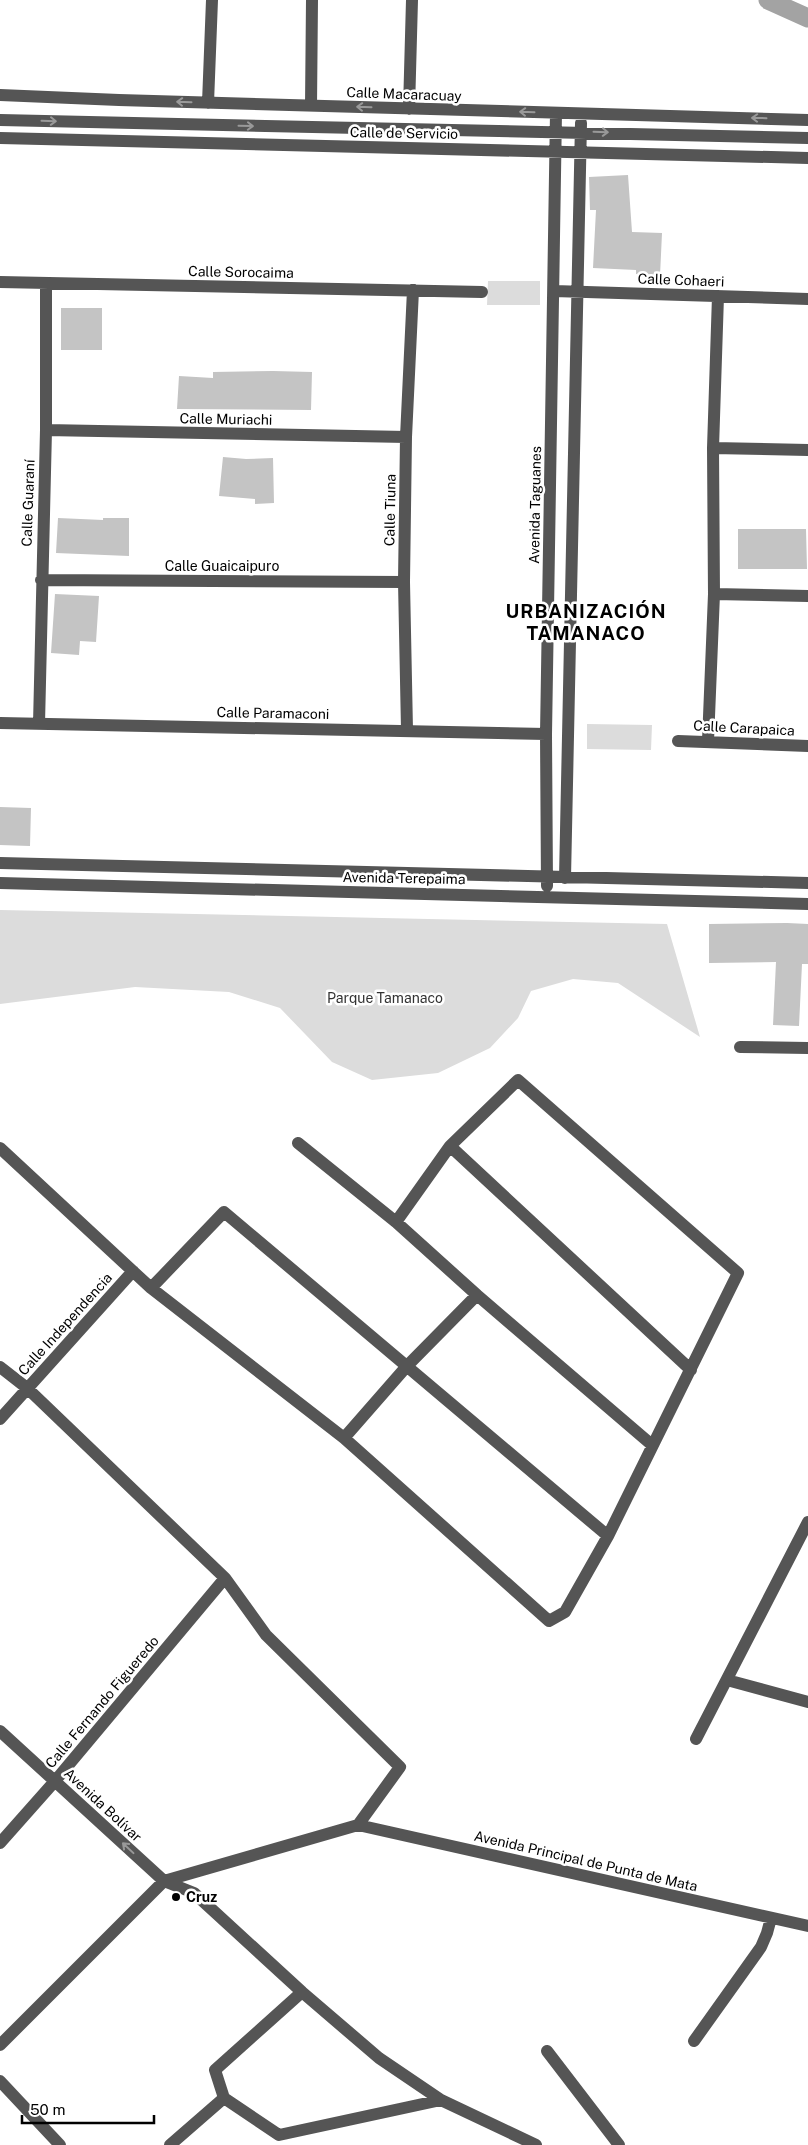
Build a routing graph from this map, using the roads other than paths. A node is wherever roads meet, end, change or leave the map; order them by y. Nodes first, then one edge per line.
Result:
1 (212, 0) edge
2 (312, 0) edge
3 (412, 0) edge
4 (0, 95) edge
5 (208, 103) junction
6 (311, 106) junction
7 (409, 109) junction
8 (556, 113) junction
9 (581, 114) junction
10 (0, 120) edge
11 (808, 120) edge
12 (555, 132) junction
13 (581, 132) junction
14 (0, 138) edge
15 (808, 138) edge
16 (555, 152) junction
17 (580, 152) junction
18 (808, 158) edge
19 (0, 282) edge
20 (46, 283) junction
21 (412, 290) junction
22 (554, 291) junction
23 (482, 292) dead end
24 (577, 292) junction
25 (718, 296) junction
26 (808, 299) edge
27 (46, 430) junction
28 (406, 437) junction
29 (713, 448) junction
30 (808, 450) edge
31 (41, 580) junction
32 (404, 582) junction
33 (714, 594) junction
34 (808, 596) edge
35 (0, 722) edge
36 (39, 724) junction
37 (407, 730) junction
38 (546, 734) junction
39 (678, 741) dead end
40 (708, 742) junction
41 (808, 746) edge
42 (0, 863) edge
43 (547, 877) junction
44 (565, 878) junction
45 (0, 883) edge
46 (808, 883) edge
47 (547, 897) junction
48 (808, 904) edge
49 (740, 1047) dead end
50 (808, 1048) edge
51 (298, 1142) dead end
52 (450, 1146) junction
53 (0, 1148) edge
54 (396, 1222) junction
55 (133, 1271) junction
56 (151, 1288) junction
57 (477, 1295) junction
58 (407, 1366) junction
59 (0, 1367) edge
60 (691, 1370) junction
61 (27, 1388) junction
62 (0, 1419) edge
63 (344, 1438) junction
64 (652, 1445) junction
65 (808, 1522) edge
66 (608, 1536) junction
67 (225, 1578) junction
68 (726, 1680) junction
69 (808, 1702) edge
70 (0, 1731) edge
71 (696, 1740) dead end
72 (56, 1781) junction
73 (358, 1825) junction
74 (0, 1843) edge
75 (164, 1881) junction
76 (771, 1918) junction
77 (808, 1926) edge
78 (302, 1992) junction
79 (694, 2041) dead end
80 (0, 2045) edge
81 (547, 2051) dead end
82 (0, 2081) edge
83 (224, 2098) junction
84 (441, 2100) junction
85 (60, 2145) edge
86 (170, 2145) edge
87 (536, 2145) edge
88 (619, 2145) edge

1 - 5 street
2 - 6 street
3 - 7 street
5 -> 4 street, Calle Macaracuay
5 - 6 street, Calle Macaracuay
7 -> 6 street, Calle Macaracuay
8 -> 7 street, Calle Macaracuay
8 - 9 street, Calle Macaracuay
8 - 12 street, Avenida Taguanes
11 -> 9 street, Calle Macaracuay
9 - 13 street
10 -> 12 street
12 - 13 street
12 - 16 street, Avenida Taguanes
13 -> 15 street
13 - 17 street
14 - 16 street, Calle de Servicio
16 - 17 street, Calle de Servicio
16 - 22 street, Avenida Taguanes
17 - 18 street, Calle de Servicio
17 - 24 street
19 - 20 street, Calle Sorocaima
20 - 21 street, Calle Sorocaima
20 - 27 street, Calle Guaraní
21 - 23 street, Calle Sorocaima
21 - 28 street, Calle Tiuna
22 - 24 street, Calle Cohaeri
22 - 38 street, Avenida Taguanes
24 - 25 street, Calle Cohaeri
24 - 44 street
25 - 26 street, Calle Cohaeri
25 - 29 street
27 - 28 street, Calle Muriachi
27 - 31 street, Calle Guaraní
28 - 32 street, Calle Tiuna
29 - 30 street
29 - 33 street
31 - 32 street, Calle Guaicaipuro
31 - 36 street, Calle Guaraní
32 - 37 street, Calle Tiuna
33 - 34 street
33 - 40 street
35 - 36 street, Calle Paramaconi
36 - 37 street, Calle Paramaconi
37 - 38 street, Calle Paramaconi
38 - 43 street, Avenida Taguanes
39 - 40 street, Calle Carapaica
40 - 41 street, Calle Carapaica
42 - 43 street, Avenida Terepaima
43 - 44 street, Avenida Terepaima
43 - 47 street, Avenida Taguanes
44 - 46 street, Avenida Terepaima
45 - 47 street, Avenida Terepaima
47 - 48 street, Avenida Terepaima
49 - 50 street
51 - 54 street
52 - 54 street
52 - 60 street
52 - 60 street
53 - 55 street
54 - 57 street
55 - 56 street
55 - 61 street, Calle Independencia
56 - 58 street
56 - 63 street
57 - 58 street
57 - 64 street
58 - 63 street
58 - 66 street
59 - 61 street
60 - 64 street
61 - 62 street, Calle Independencia
61 - 67 street
63 - 66 street
64 - 66 street
65 - 68 street
67 - 72 street, Calle Fernando Figueredo
67 - 73 street
68 - 69 street
68 - 71 street
70 - 72 street, Avenida Bolívar
72 - 74 street, Calle Fernando Figueredo
75 -> 72 street, Avenida Bolívar
73 - 75 street
73 - 76 street, Avenida Principal de Punta de Mata
75 - 78 street
75 - 80 street
76 - 77 street, Avenida Principal de Punta de Mata
76 - 79 street
78 - 83 street
78 - 84 street
81 - 88 street
82 - 85 street
83 - 84 street
83 - 86 street
84 - 87 street

